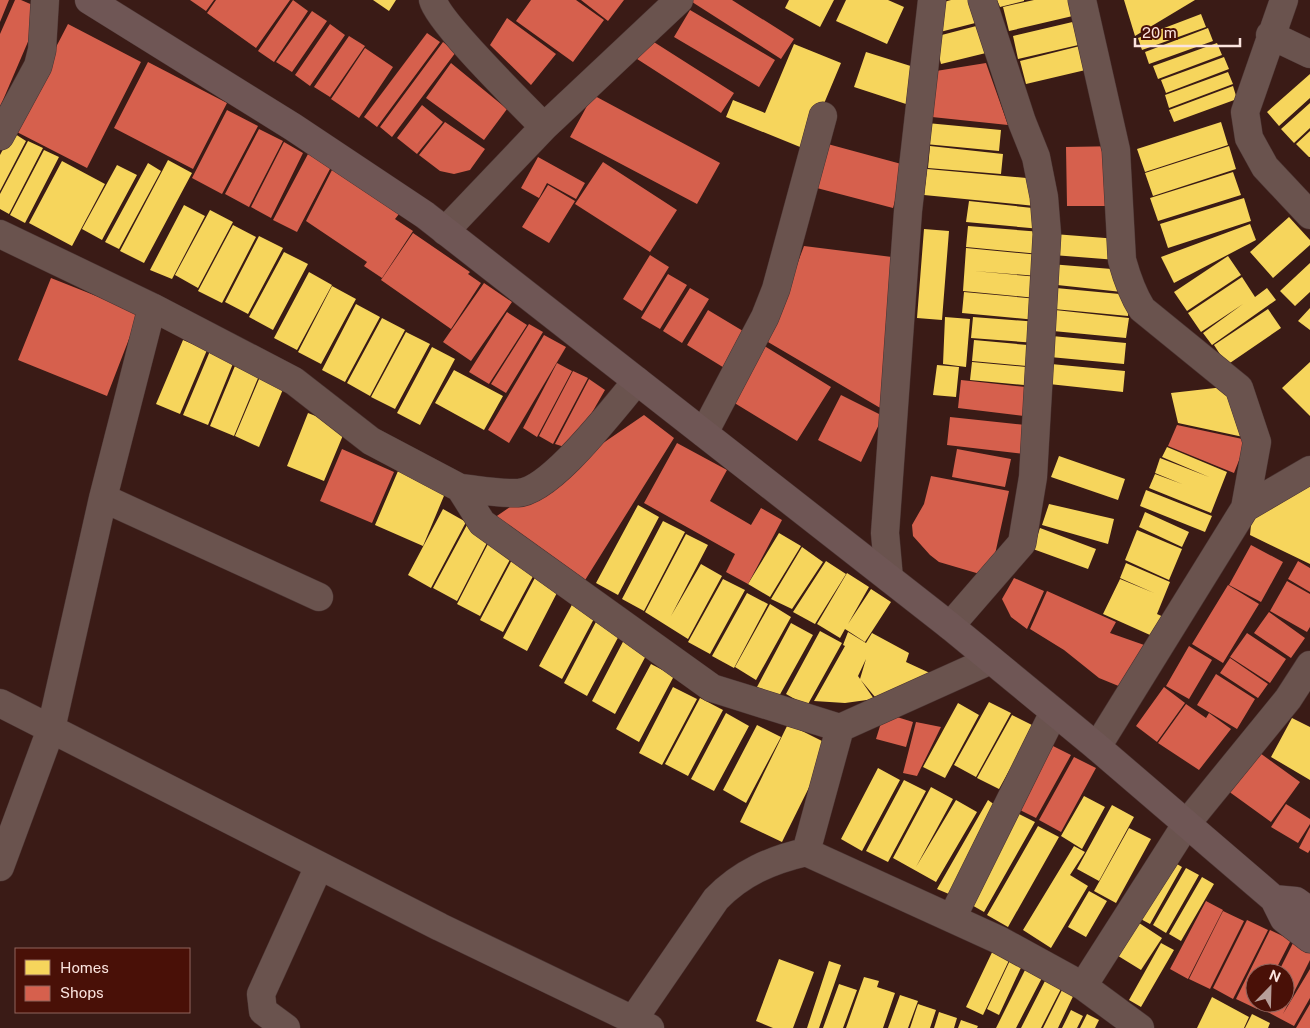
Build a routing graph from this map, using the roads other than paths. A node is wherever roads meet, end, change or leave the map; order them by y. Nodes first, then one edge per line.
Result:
1 (45, 0) edge
2 (89, 0) edge
3 (433, 0) edge
4 (679, 0) edge
5 (932, 0) edge
6 (982, 0) edge
7 (1082, 0) edge
8 (1284, 0) edge
9 (1270, 35) junction
10 (1310, 54) edge
11 (823, 116) dead end
12 (544, 127) junction
13 (0, 136) edge
14 (1310, 215) edge
15 (445, 231) junction
16 (0, 234) edge
17 (152, 307) junction
18 (636, 381) junction
19 (704, 433) junction
20 (1310, 470) edge
21 (460, 488) junction
22 (103, 498) junction
23 (1245, 508) junction
24 (889, 578) junction
25 (319, 597) dead end
26 (950, 626) junction
27 (991, 660) junction
28 (1310, 665) edge
29 (0, 703) edge
30 (1054, 712) junction
31 (840, 728) junction
32 (51, 729) junction
33 (1096, 747) junction
34 (1187, 823) junction
35 (806, 852) junction
36 (319, 866) junction
37 (0, 867) edge
38 (1274, 898) junction
39 (1310, 911) edge
40 (952, 918) junction
41 (1310, 939) edge
42 (1083, 986) junction
43 (641, 1024) edge
44 (286, 1028) edge
45 (1140, 1028) edge

1 - 13 street
2 - 15 main road
3 - 12 street
4 - 12 street
5 - 24 street
6 - 26 street
7 - 23 street
8 - 9 street
9 - 10 street
9 - 14 street
11 - 19 street
12 - 15 street
15 - 18 main road
16 - 17 street
17 - 21 street
17 - 22 street
18 - 19 main road
18 - 21 street
19 - 24 main road
20 - 23 street
21 - 31 street
22 - 25 street
22 - 32 street
23 - 33 street
24 - 26 main road
26 - 27 main road
27 - 30 main road
27 - 31 street
28 - 34 street
29 - 32 street
30 - 33 main road
30 - 40 street
31 - 35 street
32 - 36 street
32 - 37 street
33 - 34 main road
34 - 38 main road
34 - 42 street
35 - 40 street
35 - 43 street
36 - 43 street
36 - 44 street
38 - 39 main road
38 - 41 main road
40 - 42 street
42 - 45 street

